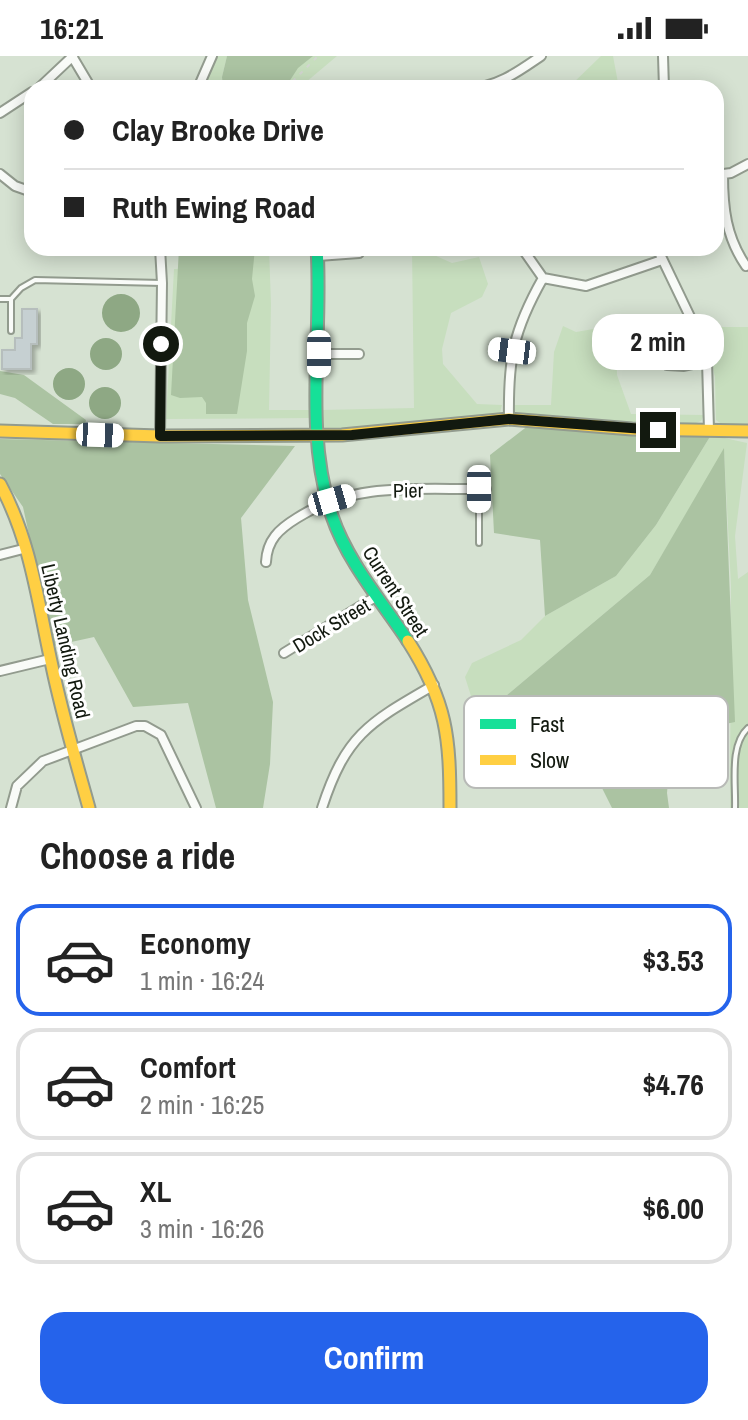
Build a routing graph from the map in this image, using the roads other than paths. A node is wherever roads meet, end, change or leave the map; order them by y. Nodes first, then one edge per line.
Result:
1 (73, 56) edge
2 (212, 56) edge
3 (541, 56) edge
4 (663, 56) edge
5 (48, 80) edge
6 (86, 80) edge
7 (202, 80) edge
8 (504, 80) edge
9 (664, 80) edge
10 (24, 97) edge
11 (0, 113) edge
12 (748, 164) edge
13 (0, 174) edge
14 (724, 174) edge
15 (24, 189) edge
16 (724, 213) edge
17 (160, 256) edge
18 (317, 256) edge
19 (528, 256) edge
20 (660, 256) edge
21 (662, 260) junction
22 (746, 266) dead end
23 (543, 278) junction
24 (162, 283) junction
25 (0, 299) edge
26 (11, 299) junction
27 (11, 331) dead end
28 (495, 349) dead end
29 (512, 351) junction
30 (319, 354) junction
31 (359, 354) dead end
32 (707, 361) junction
33 (667, 365) dead end
34 (509, 419) junction
35 (709, 430) junction
36 (0, 431) edge
37 (748, 431) edge
38 (317, 435) junction
39 (160, 436) junction
40 (0, 484) edge
41 (482, 489) joint
42 (327, 501) junction
43 (479, 543) dead end
44 (27, 548) junction
45 (0, 555) edge
46 (266, 562) dead end
47 (377, 596) junction
48 (284, 653) dead end
49 (50, 659) junction
50 (0, 671) edge
51 (434, 685) junction
52 (748, 728) edge
53 (73, 749) junction
54 (11, 808) edge
55 (89, 808) edge
56 (196, 808) edge
57 (322, 808) edge
58 (450, 808) edge
59 (735, 808) edge

1 - 5 street
1 - 6 street
2 - 7 street
3 - 8 street
4 - 9 street
10 - 11 street
12 - 14 street
13 - 15 street
16 - 22 street
17 - 24 street
18 - 30 street, Current Street
19 - 23 street
20 - 21 street
21 - 23 street
21 - 32 street
23 - 29 street
24 - 26 lane
24 - 39 street
25 - 26 lane
26 - 27 lane
28 - 29 street
29 - 34 street
30 - 31 street
30 - 38 street, Current Street
32 - 33 street
32 - 35 street
34 - 35 street
34 - 38 street
35 - 37 street
36 - 39 street
38 - 39 street
38 - 42 street, Current Street
40 - 44 street, Liberty Landing Road
41 - 42 street, Pier
41 - 43 lane
42 - 46 street, Pier
42 - 47 street, Current Street
44 - 45 street
44 - 49 street, Liberty Landing Road
47 - 48 street, Dock Street
47 - 51 street, Current Street
49 - 50 street
49 - 53 street, Liberty Landing Road
51 - 57 street
51 - 58 street, Current Street
52 - 59 lane
53 - 54 street
53 - 55 street, Liberty Landing Road
53 - 56 street

